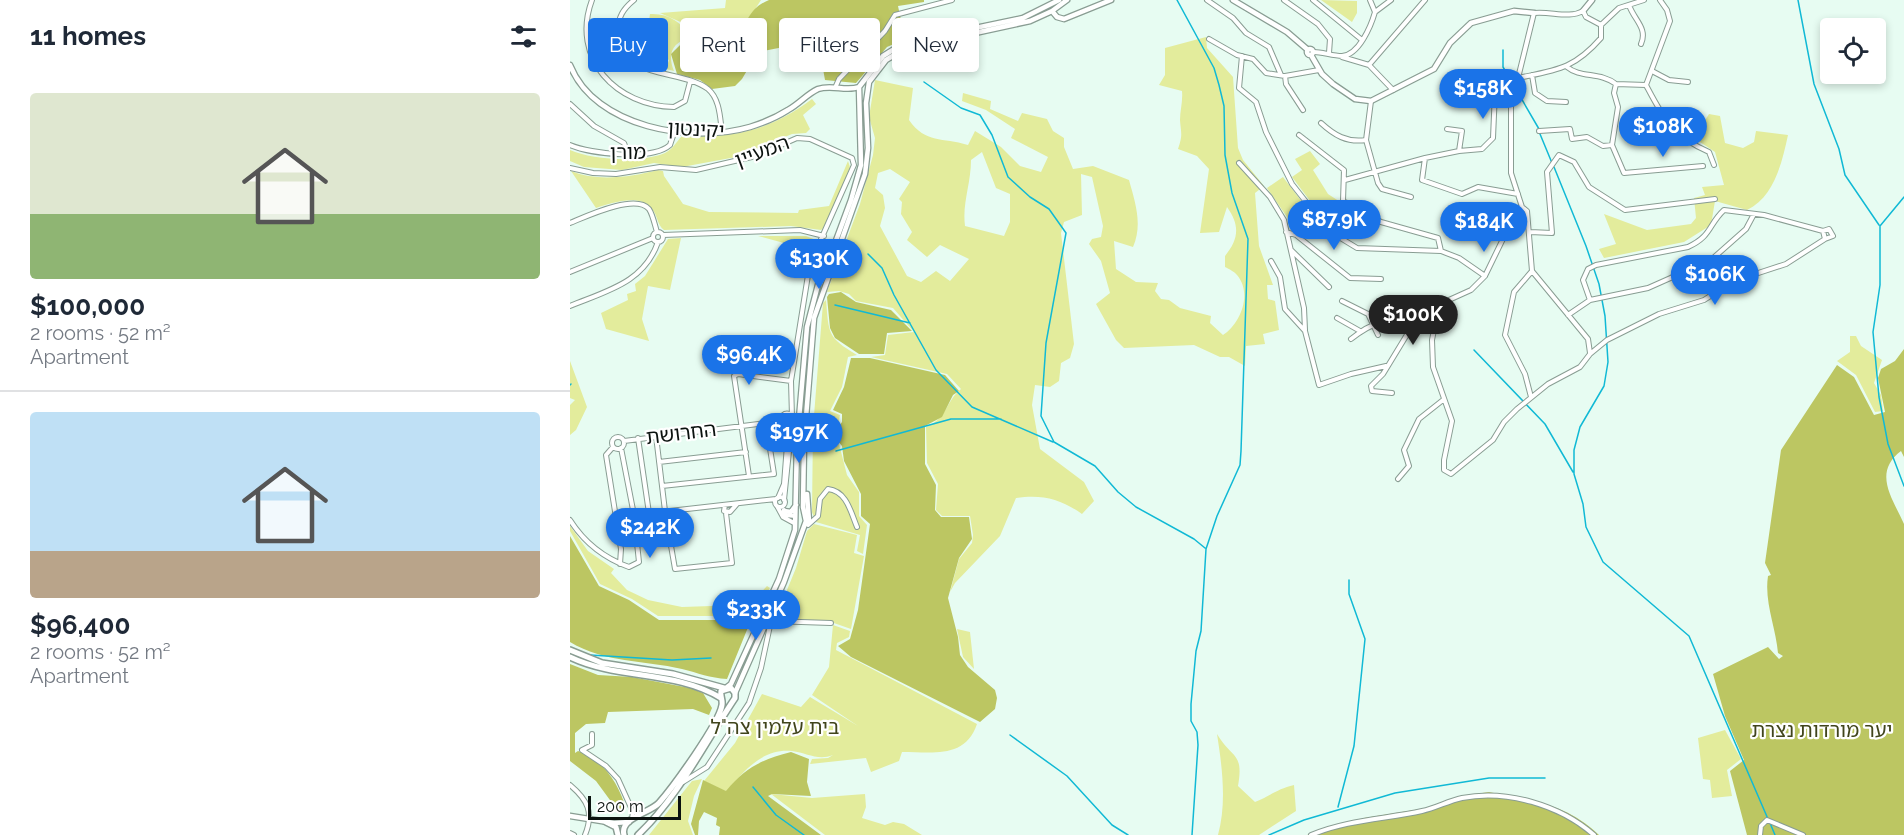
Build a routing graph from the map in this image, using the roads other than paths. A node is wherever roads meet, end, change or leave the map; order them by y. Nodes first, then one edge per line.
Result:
1 (592, 0) edge
2 (634, 0) edge
3 (952, 0) edge
4 (1059, 0) edge
5 (1067, 0) edge
6 (1111, 0) edge
7 (1207, 0) edge
8 (1233, 0) edge
9 (1284, 0) edge
10 (1313, 0) edge
11 (1370, 0) edge
12 (1391, 0) edge
13 (1425, 0) edge
14 (1592, 0) edge
15 (1644, 0) edge
16 (1659, 0) edge
17 (1418, 3) edge
18 (1629, 4) junction
19 (1051, 9) junction
20 (1583, 11) junction
21 (1375, 12) junction
22 (1534, 13) junction
23 (1601, 25) junction
24 (1209, 39) dead end
25 (1362, 40) junction
26 (1641, 44) dead end
27 (1311, 52) junction
28 (1329, 53) junction
29 (1242, 56) junction
30 (1342, 56) junction
31 (570, 65) edge
32 (1369, 65) junction
33 (1567, 67) junction
34 (1319, 70) junction
35 (1652, 71) junction
36 (1532, 75) junction
37 (1283, 76) junction
38 (1518, 78) junction
39 (690, 82) junction
40 (1688, 82) dead end
41 (1616, 84) junction
42 (1646, 85) junction
43 (860, 86) junction
44 (836, 88) junction
45 (1393, 90) junction
46 (1511, 90) junction
47 (868, 93) junction
48 (858, 94) junction
49 (1371, 101) junction
50 (1566, 102) dead end
51 (570, 104) edge
52 (1303, 110) dead end
53 (1320, 123) dead end
54 (1447, 129) dead end
55 (675, 130) junction
56 (1539, 131) dead end
57 (722, 132) junction
58 (1299, 135) dead end
59 (1366, 140) junction
60 (570, 145) edge
61 (1612, 145) junction
62 (1459, 151) junction
63 (628, 153) junction
64 (1425, 159) junction
65 (1239, 163) dead end
66 (1714, 165) dead end
67 (1703, 166) dead end
68 (570, 168) edge
69 (1374, 174) junction
70 (1345, 180) junction
71 (1518, 194) junction
72 (1411, 197) dead end
73 (1715, 199) dead end
74 (1522, 207) junction
75 (1467, 211) dead end
76 (1754, 214) junction
77 (1513, 218) junction
78 (570, 223) edge
79 (1823, 231) junction
80 (657, 232) junction
81 (1286, 232) junction
82 (1530, 232) junction
83 (663, 235) junction
84 (824, 236) junction
85 (653, 238) junction
86 (1825, 239) junction
87 (658, 242) junction
88 (1289, 249) junction
89 (818, 250) junction
90 (1441, 251) junction
91 (1271, 261) dead end
92 (810, 264) junction
93 (817, 264) junction
94 (823, 267) junction
95 (1532, 271) junction
96 (570, 272) edge
97 (815, 273) junction
98 (830, 276) junction
99 (1485, 276) junction
100 (1381, 279) dead end
101 (1329, 287) dead end
102 (1590, 300) junction
103 (1342, 301) dead end
104 (1439, 304) junction
105 (570, 306) edge
106 (1568, 315) junction
107 (1337, 318) dead end
108 (1372, 323) junction
109 (1412, 328) junction
110 (1305, 331) junction
111 (1360, 332) junction
112 (1378, 335) dead end
113 (1351, 339) dead end
114 (1590, 354) junction
115 (1387, 366) junction
116 (791, 381) junction
117 (1392, 393) dead end
118 (1531, 397) junction
119 (790, 400) junction
120 (1443, 400) junction
121 (784, 420) junction
122 (792, 420) junction
123 (766, 423) junction
124 (742, 426) junction
125 (656, 436) junction
126 (638, 438) junction
127 (624, 441) junction
128 (613, 447) junction
129 (621, 448) junction
130 (746, 452) junction
131 (659, 462) junction
132 (749, 476) junction
133 (1398, 479) dead end
134 (662, 486) junction
135 (777, 498) junction
136 (766, 501) junction
137 (784, 502) junction
138 (797, 502) junction
139 (737, 504) junction
140 (725, 505) junction
141 (776, 505) junction
142 (665, 512) junction
143 (784, 512) junction
144 (649, 513) junction
145 (726, 513) junction
146 (634, 515) junction
147 (806, 515) junction
148 (796, 516) junction
149 (816, 517) junction
150 (570, 520) edge
151 (794, 524) junction
152 (806, 525) junction
153 (856, 527) dead end
154 (620, 564) junction
155 (831, 623) dead end
156 (759, 636) junction
157 (570, 650) edge
158 (764, 654) junction
159 (570, 657) edge
160 (726, 688) junction
161 (735, 693) junction
162 (721, 698) junction
163 (733, 700) junction
164 (592, 734) dead end
165 (681, 783) junction
166 (571, 787) edge
167 (631, 807) junction
168 (641, 814) junction
169 (570, 816) edge
170 (590, 819) junction
171 (631, 821) junction
172 (609, 822) junction
173 (646, 827) junction
174 (570, 833) edge
175 (622, 833) edge
176 (574, 835) edge
177 (585, 835) edge
178 (638, 835) edge
179 (1311, 835) edge
180 (1594, 835) edge
181 (1760, 835) edge
182 (1803, 835) edge

1 - 39 street
2 - 39 street
3 - 44 street
4 - 19 street
5 - 19 street
6 - 19 street
7 - 37 street
8 - 27 street
9 - 28 street
10 - 25 street
11 - 21 street
12 - 21 street
13 - 17 street
14 - 20 street
15 - 18 street
16 - 35 street
17 - 32 street
18 - 23 street
18 - 26 street
19 - 43 street
19 - 47 street
20 - 22 street
20 - 23 street
21 - 25 street
22 - 38 street
22 - 45 street
23 - 33 street
24 - 29 street
25 - 30 street
27 - 28 street
27 - 34 street
28 - 30 street
29 - 37 street
29 - 90 street
30 - 32 street
31 - 55 street, יקינטון
32 - 45 street
33 - 36 street
33 - 41 street
34 - 37 street
34 - 49 street
35 - 40 street
35 - 42 street
36 - 38 street
36 - 50 street
37 - 52 street
38 - 46 street
39 - 57 street
41 - 42 street
41 - 61 street
42 - 66 street
43 - 44 street, יקינטון
43 - 47 street
43 - 48 street
44 - 48 street
44 - 57 street, יקינטון
45 - 49 street
46 - 62 street
46 - 71 street
47 - 48 street
47 - 98 street
48 - 94 street
49 - 59 street
51 - 63 street
53 - 59 street
54 - 62 street
55 - 57 street, יקינטון
55 - 63 street, מורן
56 - 61 street
58 - 70 street
59 - 69 street
60 - 63 street, מורן
61 - 67 street
62 - 64 street
64 - 69 street
64 - 71 street
65 - 81 street
68 - 84 street, המעיין
69 - 70 street
69 - 72 street
70 - 90 street
71 - 74 street
73 - 82 street
74 - 77 street
74 - 82 street
75 - 77 street
76 - 79 street
76 - 102 street
76 - 102 street
77 - 99 street
78 - 80 street
79 - 86 street
79 - 86 street
80 - 83 street
80 - 85 street
81 - 88 street
81 - 100 street
82 - 95 street
83 - 84 street
83 - 87 street
84 - 89 street, המעיין
85 - 87 street
85 - 96 street
86 - 114 street
87 - 105 street
88 - 101 street
88 - 110 street
89 - 92 street, המעיין
89 - 93 street, המעיין
90 - 99 street
91 - 110 street
92 - 93 street
92 - 97 street, המעיין
93 - 94 street
94 - 97 street
94 - 98 street
95 - 106 street
95 - 118 street
97 - 98 street
97 - 116 street
97 - 138 street
98 - 147 street
99 - 104 street
102 - 106 street
103 - 108 street
104 - 109 street
104 - 120 street
106 - 114 street
107 - 111 street
108 - 109 street
108 - 111 street
108 - 112 street
109 - 115 street
110 - 115 street
111 - 113 street
114 - 118 street
115 - 117 street
116 - 119 street
116 - 124 street
118 - 120 street
119 - 121 street
119 - 122 street
120 - 133 street
121 - 122 street, החרושת
121 - 122 street
121 - 123 street, החרושת
121 - 135 street
122 - 137 street
123 - 124 street, החרושת
123 - 132 street
124 - 125 street, החרושת
124 - 130 street
125 - 126 street, החרושת
125 - 131 street
126 - 127 street, החרושת
126 - 144 street
127 - 128 street, החרושת
127 - 129 street
128 - 129 street
128 - 154 street
129 - 146 street
130 - 131 street
130 - 132 street
131 - 134 street
132 - 134 street
134 - 142 street
135 - 136 street
135 - 137 street
135 - 141 street
136 - 139 street
136 - 141 street
137 - 141 street
137 - 143 street
138 - 143 street
138 - 148 street
139 - 140 street
139 - 145 street
140 - 142 street
140 - 145 street
141 - 151 street
142 - 144 street
142 - 145 street
143 - 148 street
144 - 146 street
146 - 154 street
147 - 148 street
147 - 149 street
147 - 152 street
148 - 151 street
149 - 152 street
149 - 153 street
150 - 154 street
151 - 152 street
151 - 160 street
152 - 156 street
155 - 158 street
156 - 158 street
156 - 161 street
157 - 160 main road
158 - 165 street
159 - 162 main road
160 - 161 main road
160 - 162 main road
161 - 163 main road
162 - 163 main road
162 - 168 main road
163 - 165 main road
164 - 167 street
165 - 173 main road
166 - 170 street
167 - 168 street
167 - 171 street
168 - 171 main road
168 - 173 main road
169 - 170 street
170 - 172 street
170 - 177 street
171 - 172 street
171 - 175 main road
172 - 175 main road
173 - 178 main road
174 - 176 street
179 - 180 street
181 - 182 street

